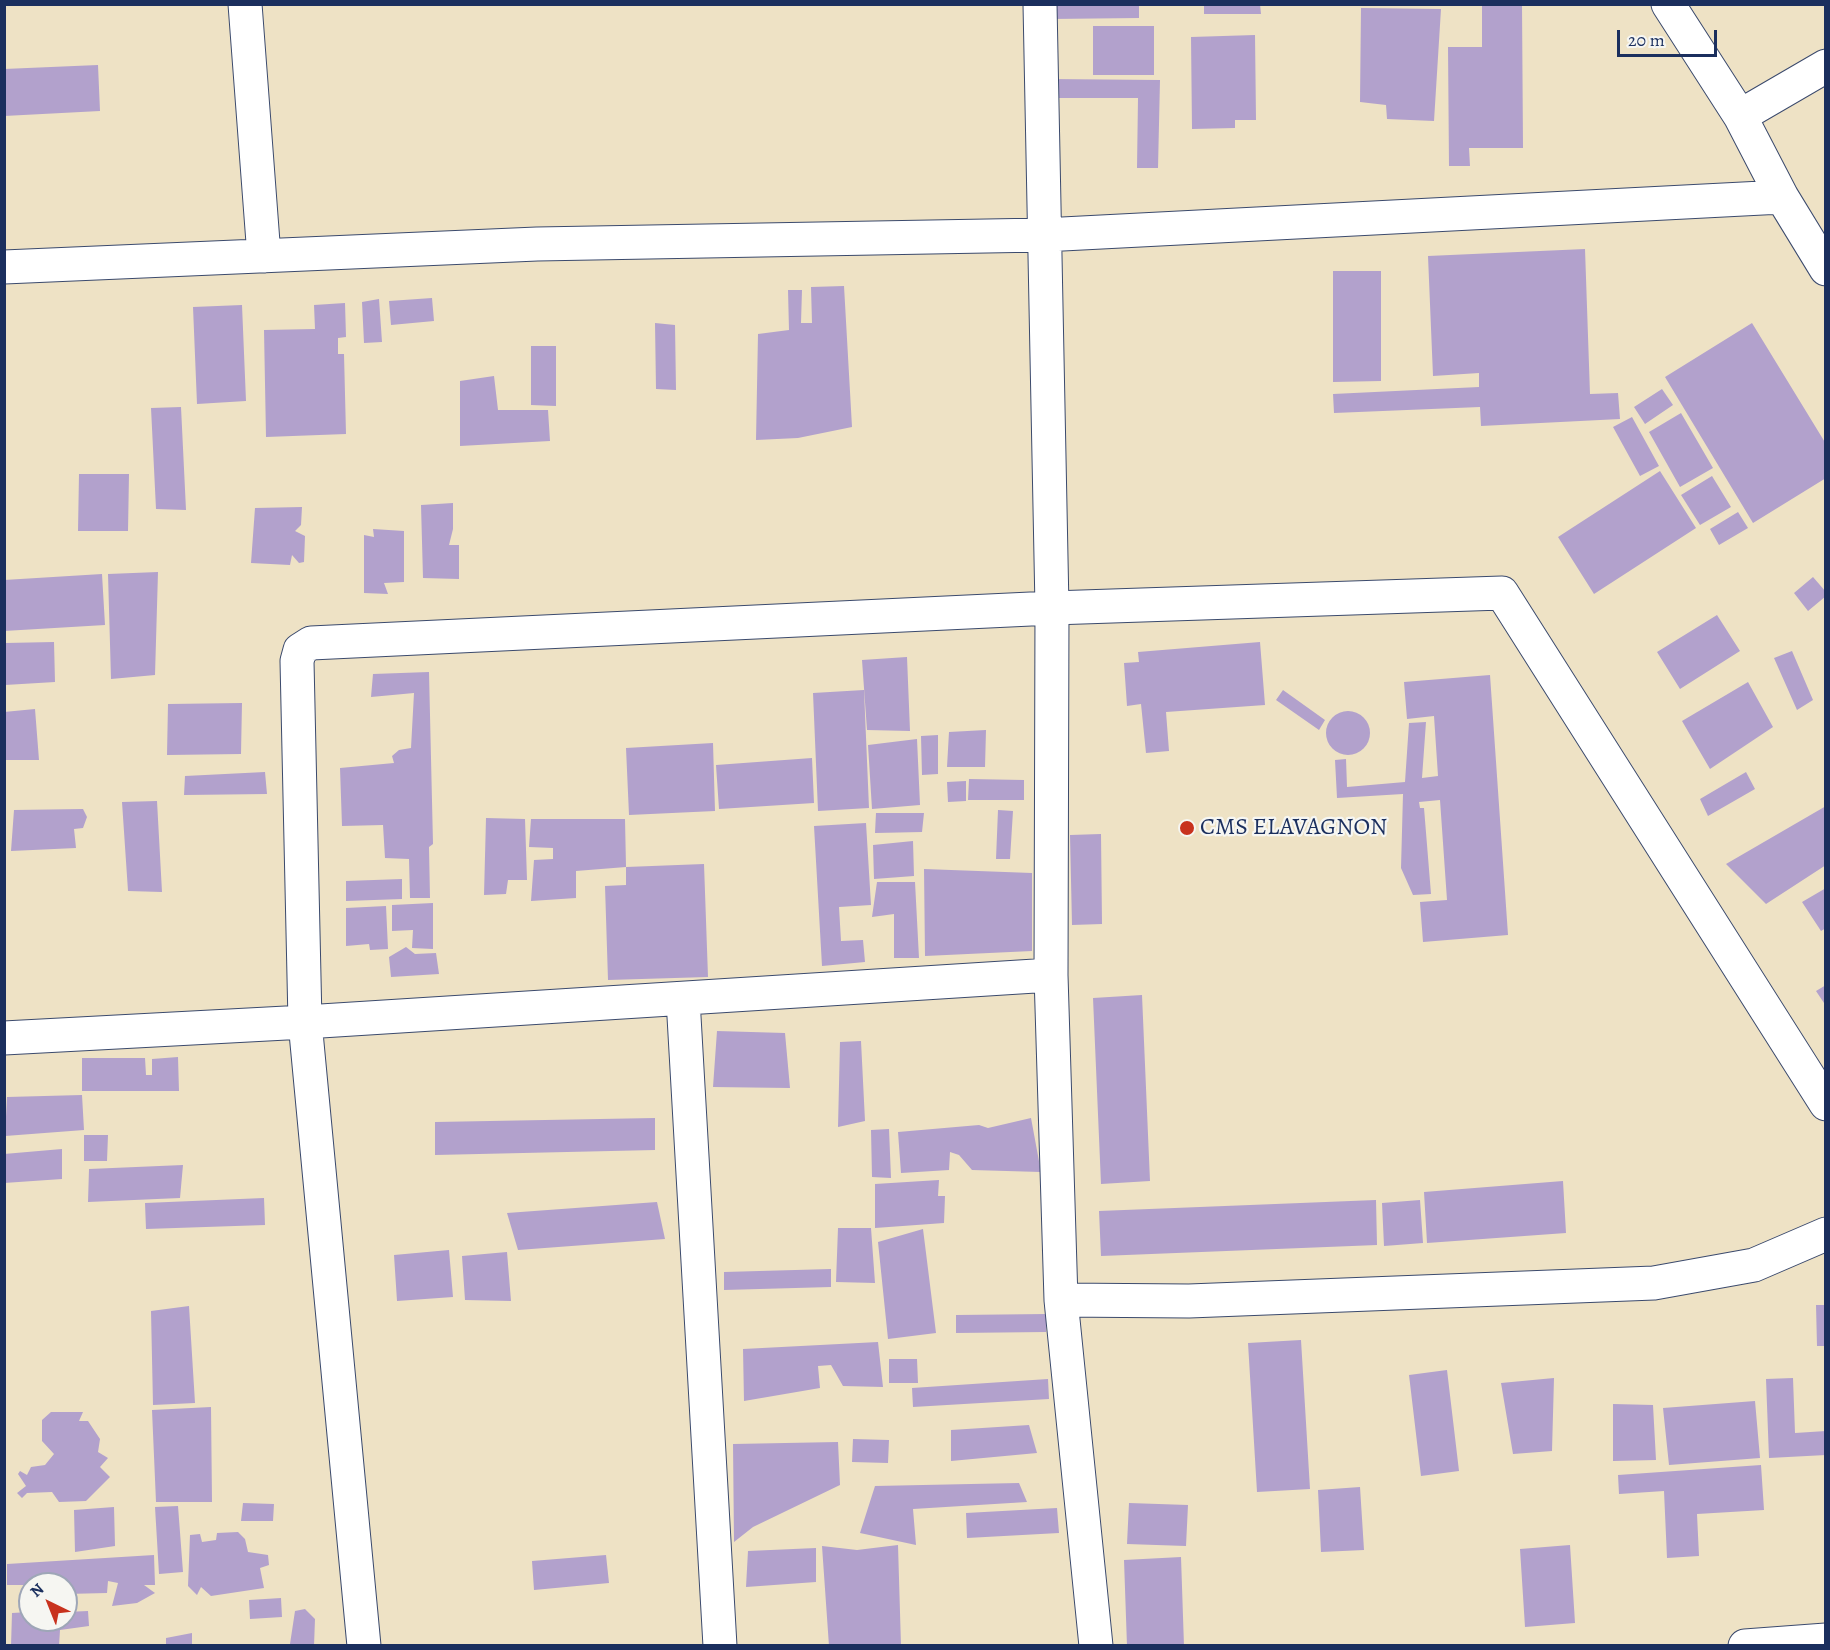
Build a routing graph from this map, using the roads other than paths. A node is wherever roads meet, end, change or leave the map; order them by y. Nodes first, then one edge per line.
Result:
1 (244, 4) edge
2 (1040, 4) edge
3 (1668, 4) edge
4 (1826, 66) edge
5 (1740, 116) junction
6 (1782, 197) junction
7 (1043, 235) junction
8 (264, 256) junction
9 (4, 267) edge
10 (1826, 270) edge
11 (1052, 608) junction
12 (1051, 975) junction
13 (683, 999) junction
14 (305, 1022) junction
15 (4, 1038) edge
16 (1826, 1104) edge
17 (1826, 1234) edge
18 (1061, 1300) junction
19 (1826, 1640) edge
20 (364, 1646) edge
21 (720, 1646) edge
22 (1096, 1646) edge
23 (1745, 1646) edge

1 - 8 street
2 - 7 street
3 - 5 street
4 - 5 street
5 - 6 street
6 - 7 street
6 - 10 street
7 - 8 street
7 - 11 street
8 - 9 street
11 - 12 street
11 - 14 street
11 - 16 street
12 - 13 street
12 - 18 street
13 - 14 street
13 - 21 street
14 - 15 street
14 - 20 street
17 - 18 street
18 - 22 street
19 - 23 street

